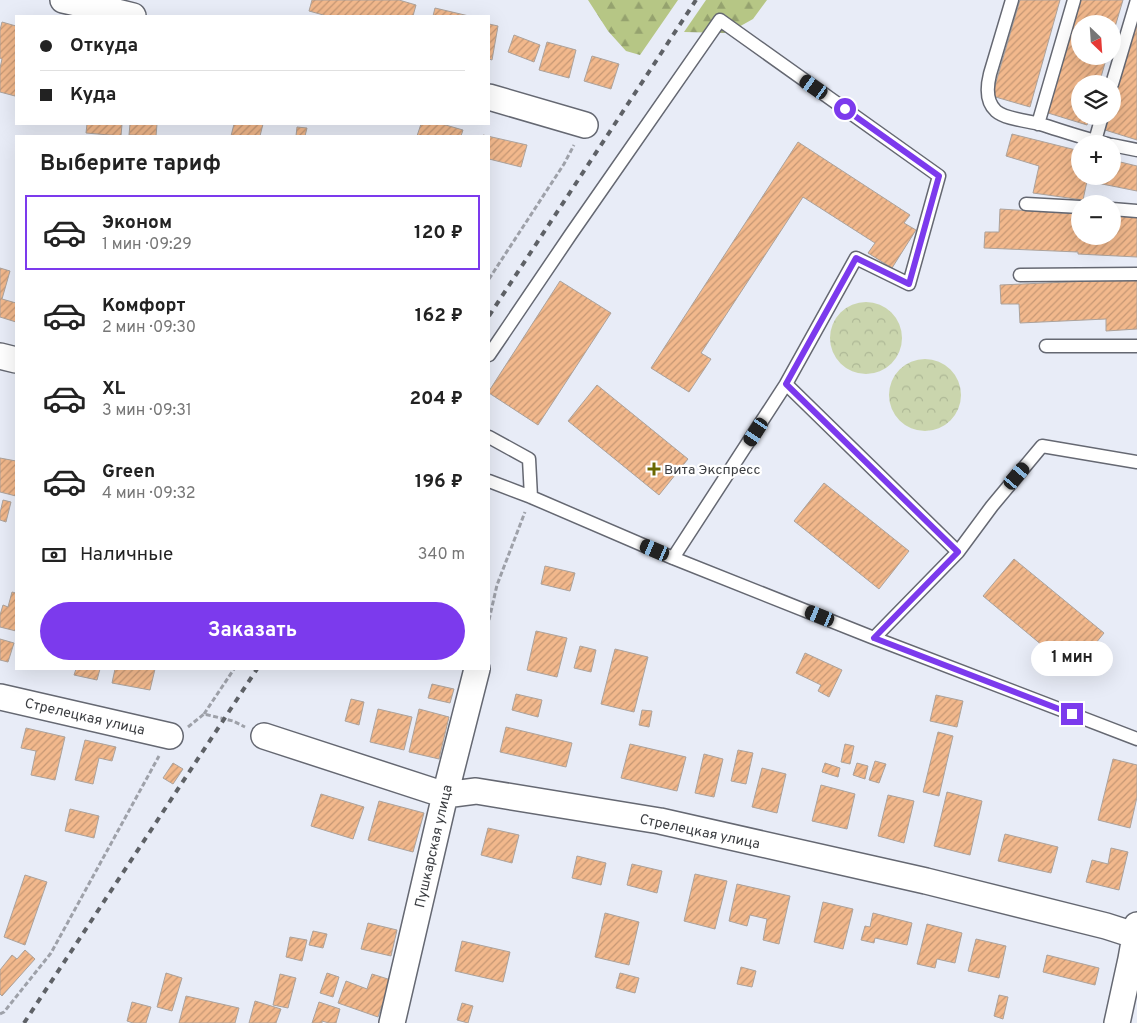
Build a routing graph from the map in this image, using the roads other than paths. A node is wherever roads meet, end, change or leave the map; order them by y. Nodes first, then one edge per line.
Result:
1 (63, 0) edge
2 (1012, 0) edge
3 (1074, 0) edge
4 (1137, 0) edge
5 (124, 9) edge
6 (1115, 75) edge
7 (490, 97) edge
8 (1038, 124) junction
9 (585, 125) road end
10 (1075, 135) edge
11 (1121, 147) edge
12 (1137, 150) edge
13 (1026, 204) dead end
14 (1071, 206) edge
15 (1121, 209) edge
16 (1137, 210) edge
17 (1137, 274) edge
18 (1020, 275) dead end
19 (1046, 346) dead end
20 (1137, 346) edge
21 (490, 354) edge
22 (0, 356) edge
23 (15, 360) edge
24 (786, 384) junction
25 (490, 438) edge
26 (1137, 462) edge
27 (490, 481) edge
28 (531, 497) junction
29 (958, 552) junction
30 (673, 558) junction
31 (874, 638) junction
32 (477, 670) edge
33 (0, 697) edge
34 (170, 736) road end
35 (264, 736) road end
36 (1137, 739) edge
37 (445, 795) junction
38 (1136, 932) edge
39 (392, 1023) edge
40 (1116, 1023) edge

1 - 5 street
2 - 8 lane
3 - 8 lane
4 - 6 lane
7 - 9 street
8 - 10 lane
11 - 12 lane
13 - 14 lane
15 - 16 lane
17 - 18 lane
19 - 20 lane
21 - 24 lane
22 - 23 street
24 - 29 lane
24 - 30 lane
25 - 28 lane
26 - 29 lane
27 - 28 lane
28 - 30 lane
29 - 31 lane
30 - 31 lane
31 - 36 lane
32 - 37 street, Пушкарская улица
33 - 34 street, Стрелецкая улица
35 - 37 street, Стрелецкая улица
37 - 38 street, Стрелецкая улица
37 - 39 street, Пушкарская улица
38 - 40 street

